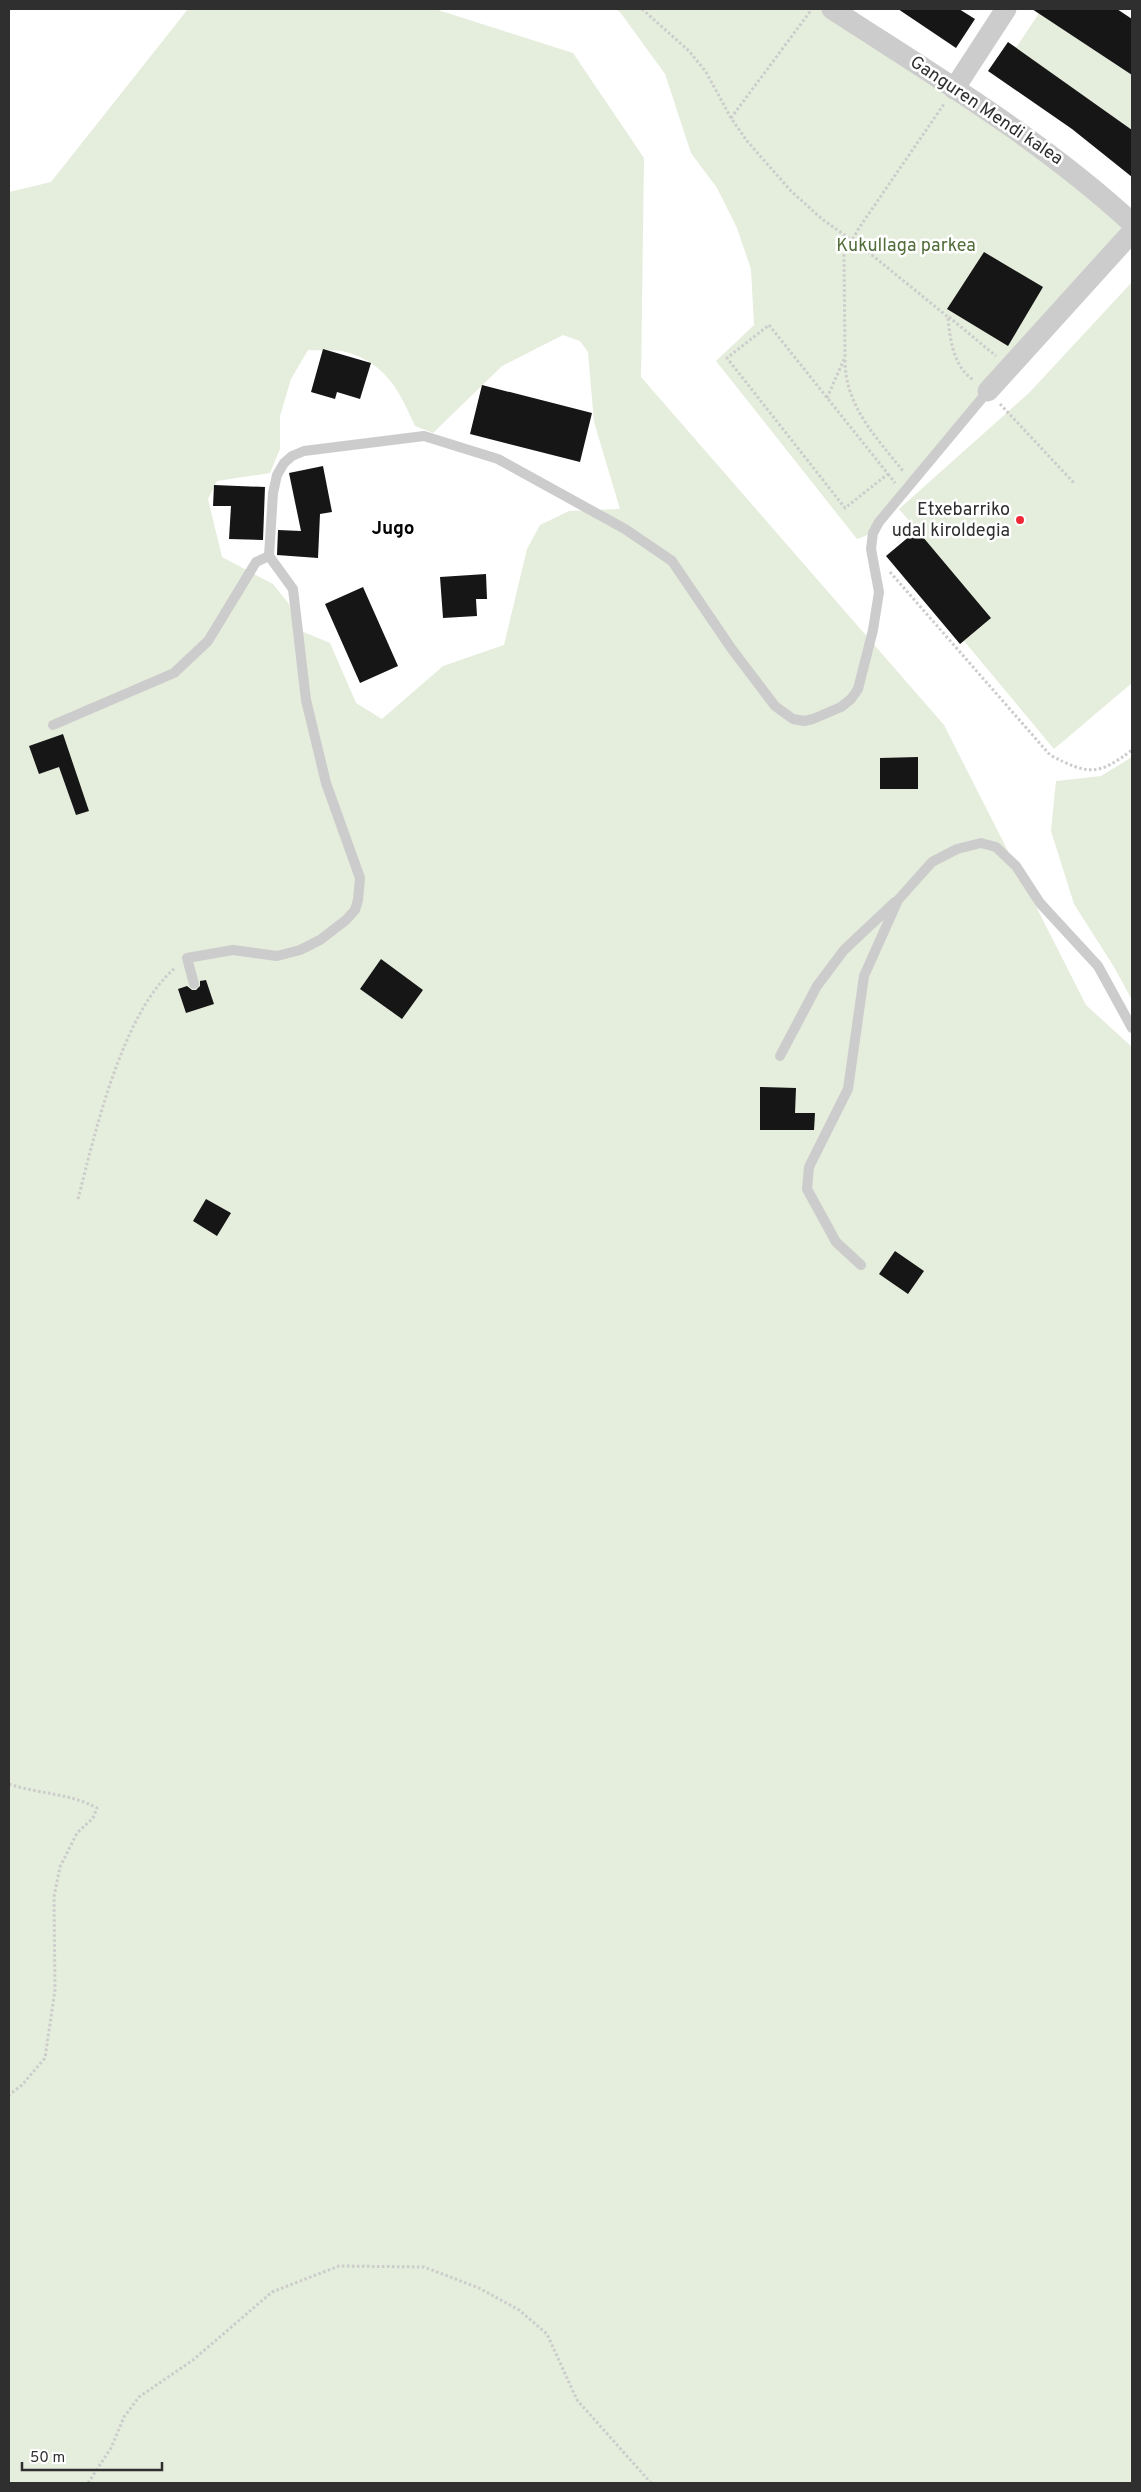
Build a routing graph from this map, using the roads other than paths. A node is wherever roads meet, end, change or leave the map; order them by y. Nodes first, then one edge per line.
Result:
1 (832, 9) edge
2 (1006, 9) edge
3 (954, 89) junction
4 (1132, 223) edge
5 (1132, 232) edge
6 (988, 391) joint
7 (269, 556) junction
8 (53, 725) dead end
9 (898, 900) junction
10 (194, 984) dead end
11 (1132, 1028) edge
12 (780, 1056) dead end
13 (861, 1265) dead end

1 - 3 street, Ganguren Mendi kalea
2 - 3 street
3 - 4 street, Ganguren Mendi kalea
5 - 6 street
6 - 7 lane
7 - 8 lane
7 - 10 lane
9 - 11 lane
9 - 12 lane
9 - 13 lane

